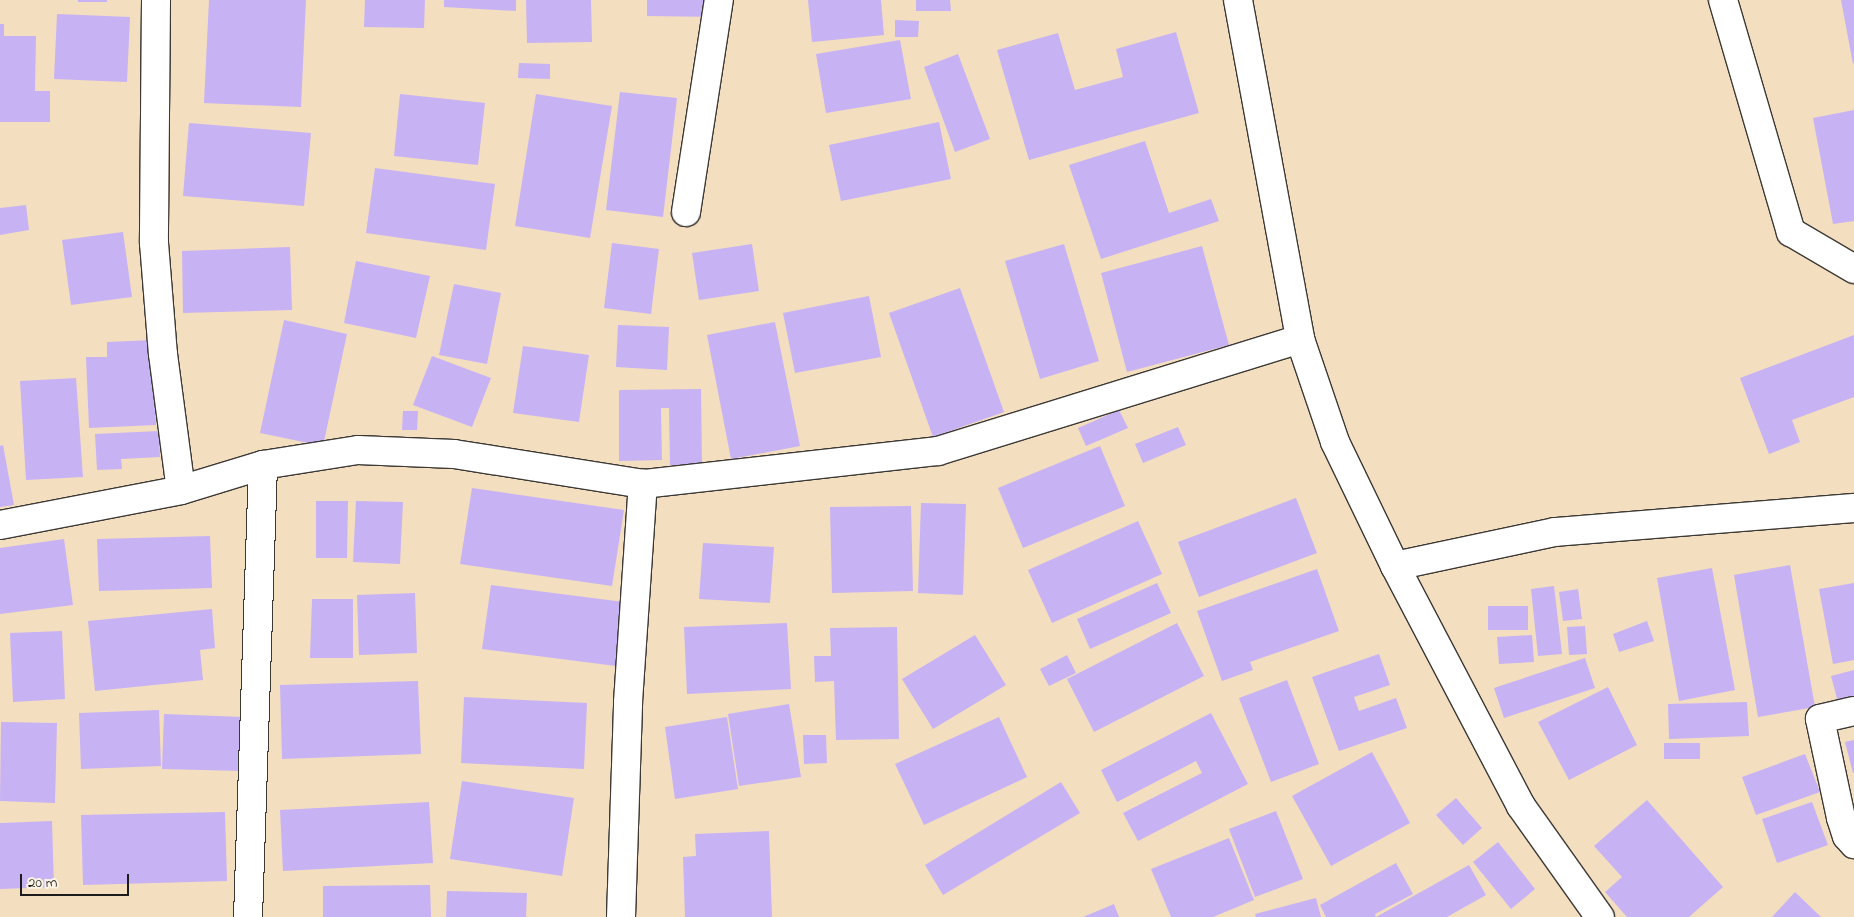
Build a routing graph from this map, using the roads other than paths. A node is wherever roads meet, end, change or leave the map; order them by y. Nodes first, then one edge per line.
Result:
1 (156, 0) edge
2 (719, 0) edge
3 (1238, 0) edge
4 (1724, 0) edge
5 (686, 212) dead end
6 (1854, 269) edge
7 (1300, 339) junction
8 (264, 465) junction
9 (643, 484) junction
10 (181, 490) junction
11 (1854, 508) edge
12 (0, 525) edge
13 (1395, 566) junction
14 (1854, 711) edge
15 (1854, 844) edge
16 (248, 917) edge
17 (621, 917) edge
18 (1600, 917) edge

1 - 10 street
2 - 5 street
3 - 7 street
4 - 6 street
7 - 9 street
7 - 13 street
8 - 9 street
8 - 10 street
8 - 16 street
9 - 17 street
10 - 12 street
11 - 13 street
13 - 18 street
14 - 15 street

